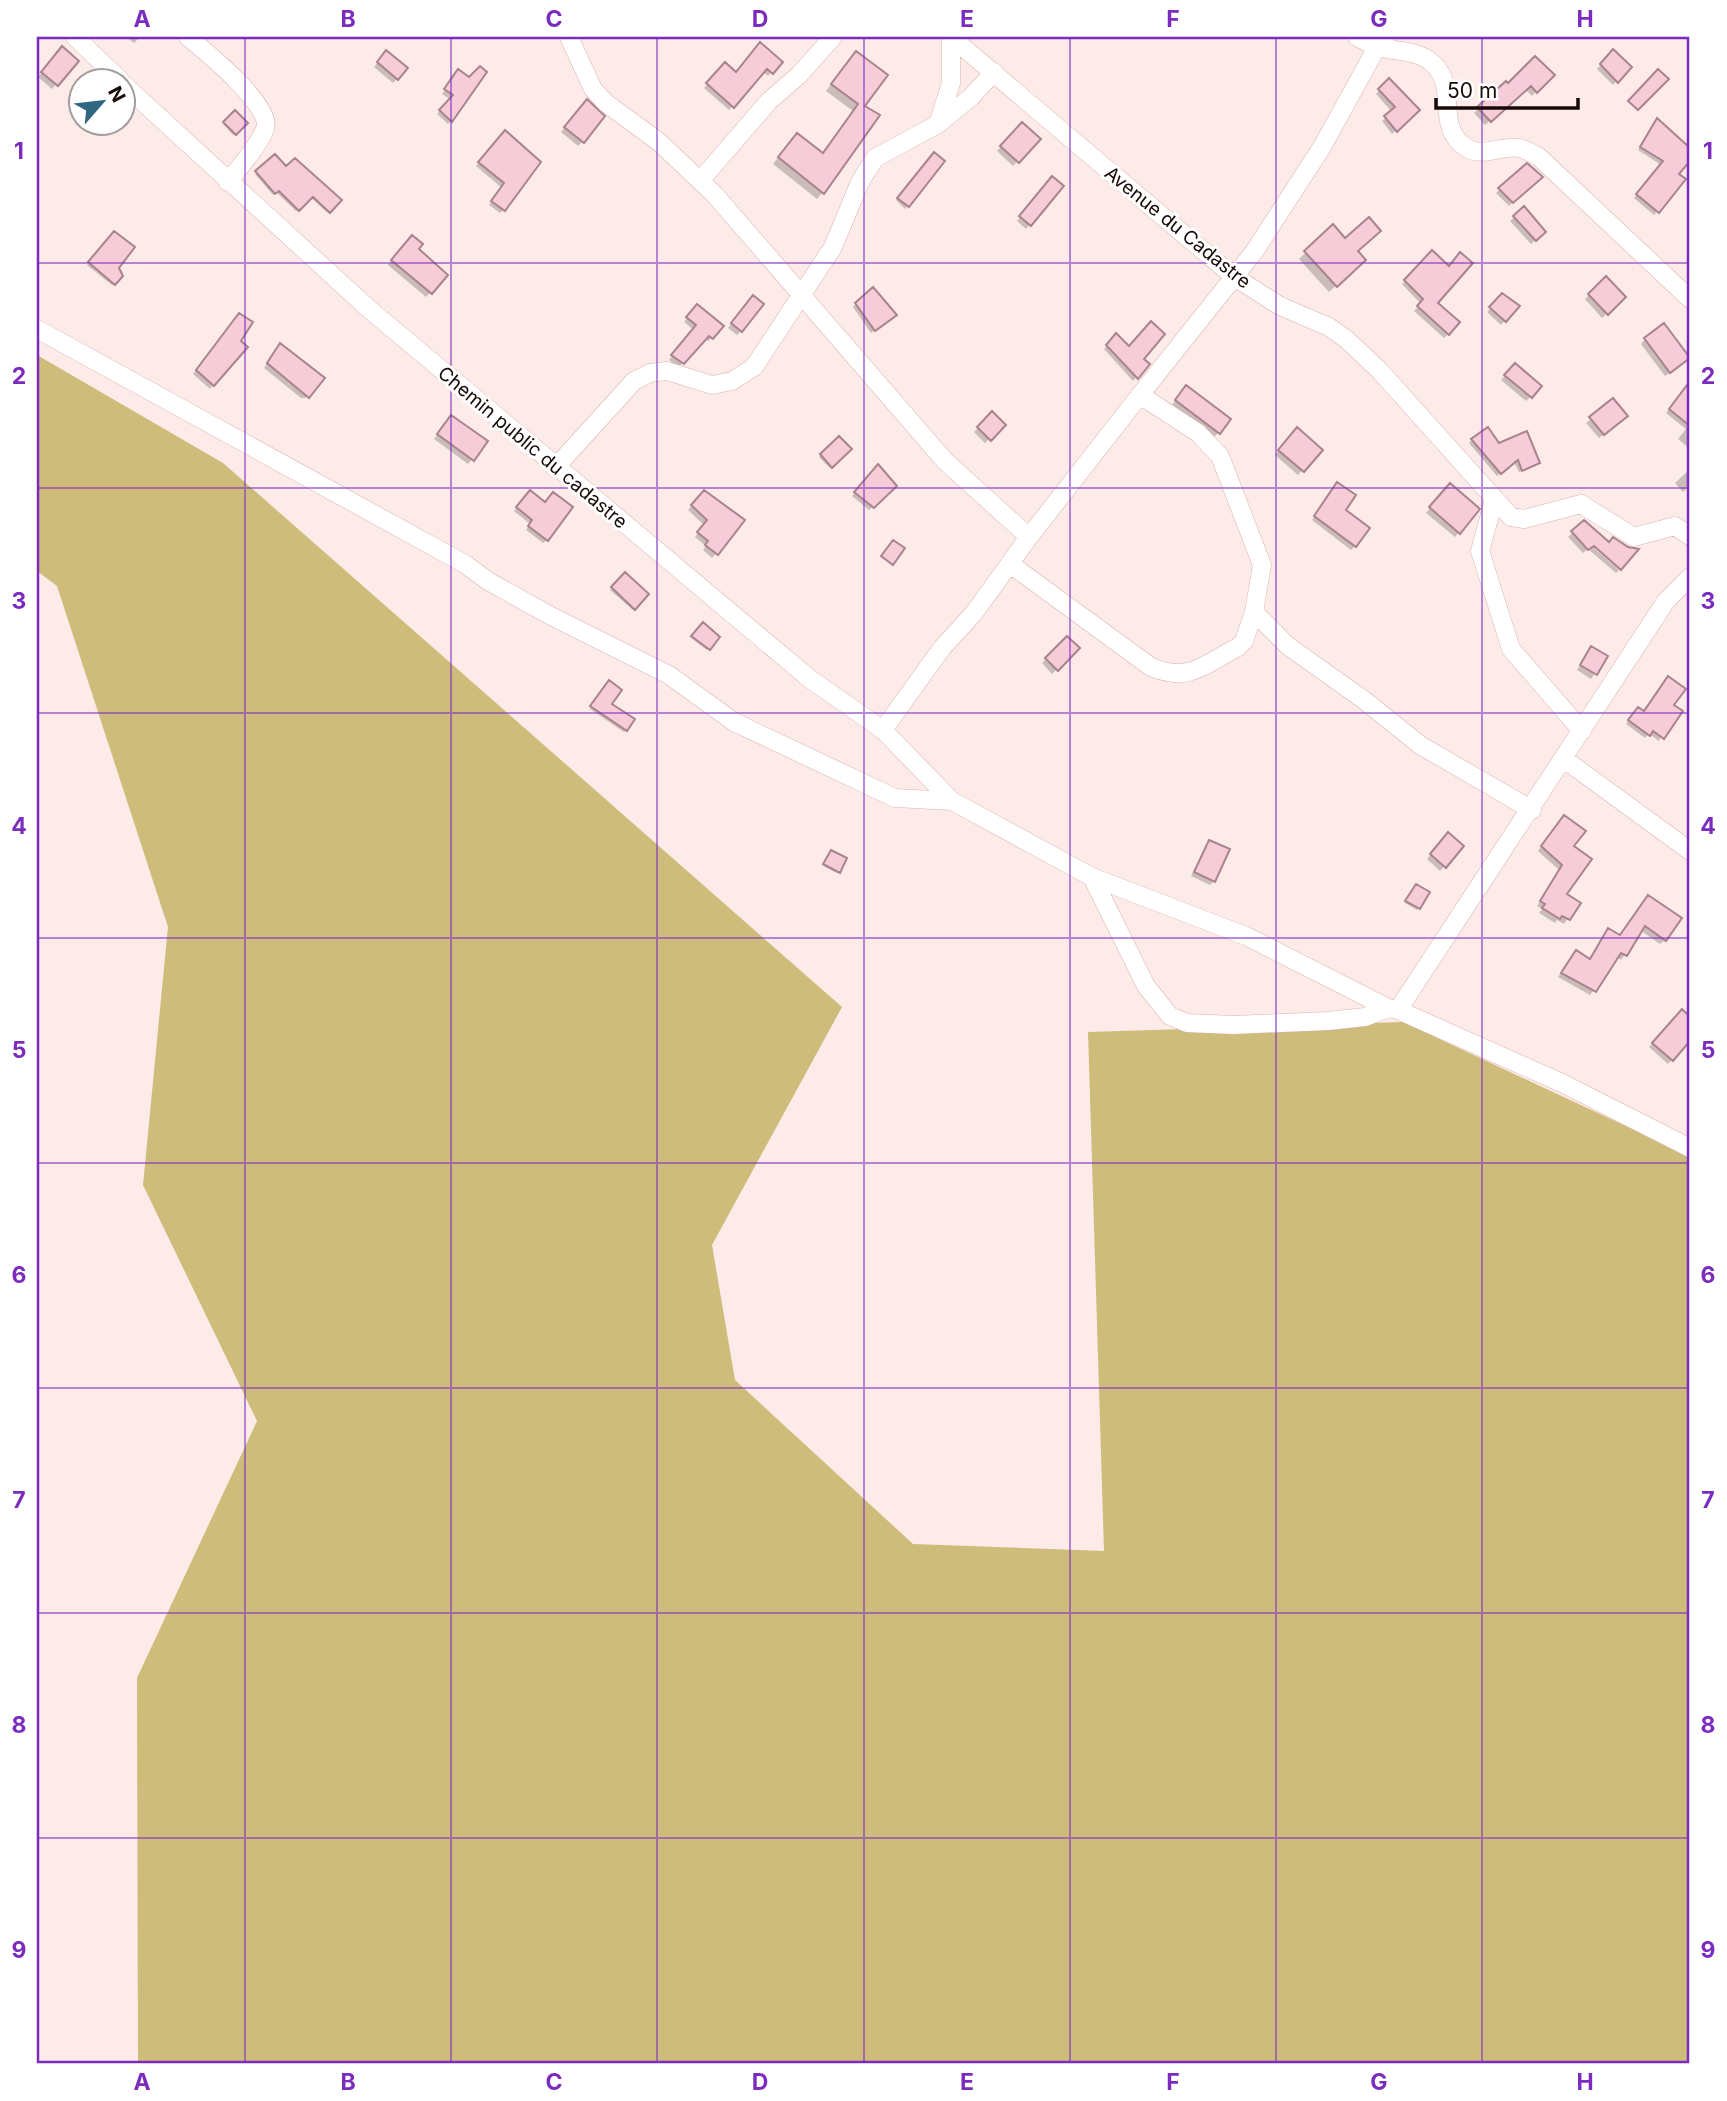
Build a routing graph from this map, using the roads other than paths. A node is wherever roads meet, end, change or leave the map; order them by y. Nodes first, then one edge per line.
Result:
1 (75, 37) edge
2 (188, 37) edge
3 (569, 37) edge
4 (833, 37) edge
5 (951, 37) edge
6 (1357, 37) edge
7 (1382, 42) edge
8 (105, 66) edge
9 (994, 72) junction
10 (136, 96) edge
11 (938, 124) junction
12 (700, 181) junction
13 (228, 182) junction
14 (1233, 276) junction
15 (804, 295) junction
16 (1690, 299) edge
17 (37, 329) edge
18 (1140, 395) junction
19 (555, 468) junction
20 (1494, 500) junction
21 (1690, 536) edge
22 (1029, 537) junction
23 (1010, 564) junction
24 (1688, 581) edge
25 (1254, 612) junction
26 (883, 730) junction
27 (1582, 732) junction
28 (1564, 759) junction
29 (952, 801) junction
30 (1532, 810) junction
31 (1690, 851) edge
32 (1092, 877) junction
33 (1393, 1009) junction
34 (1690, 1148) edge

1 - 8 street, Chemin public du cadastre
2 - 13 street
3 - 12 street
4 - 12 street
5 - 9 street, Avenue du Cadastre
5 - 11 street
6 - 7 street
7 - 14 street
7 - 16 street
9 - 11 street
9 - 14 street, Avenue du Cadastre
10 - 13 street, Chemin public du cadastre
11 - 15 street
12 - 15 street
13 - 19 street, Chemin public du cadastre
14 - 18 street
14 - 20 street, Avenue du Cadastre
15 - 19 street
15 - 22 street
17 - 29 street
18 - 22 street
18 - 25 street
19 - 26 street, Chemin public du cadastre
20 - 21 street, Avenue du Cadastre
20 - 27 street
22 - 23 street
23 - 25 street
23 - 26 street
24 - 27 street
25 - 30 street
26 - 29 street, Chemin public du cadastre
27 - 28 street
28 - 30 street
28 - 31 street
29 - 32 street
30 - 33 street
32 - 33 street
32 - 33 street
33 - 34 street

